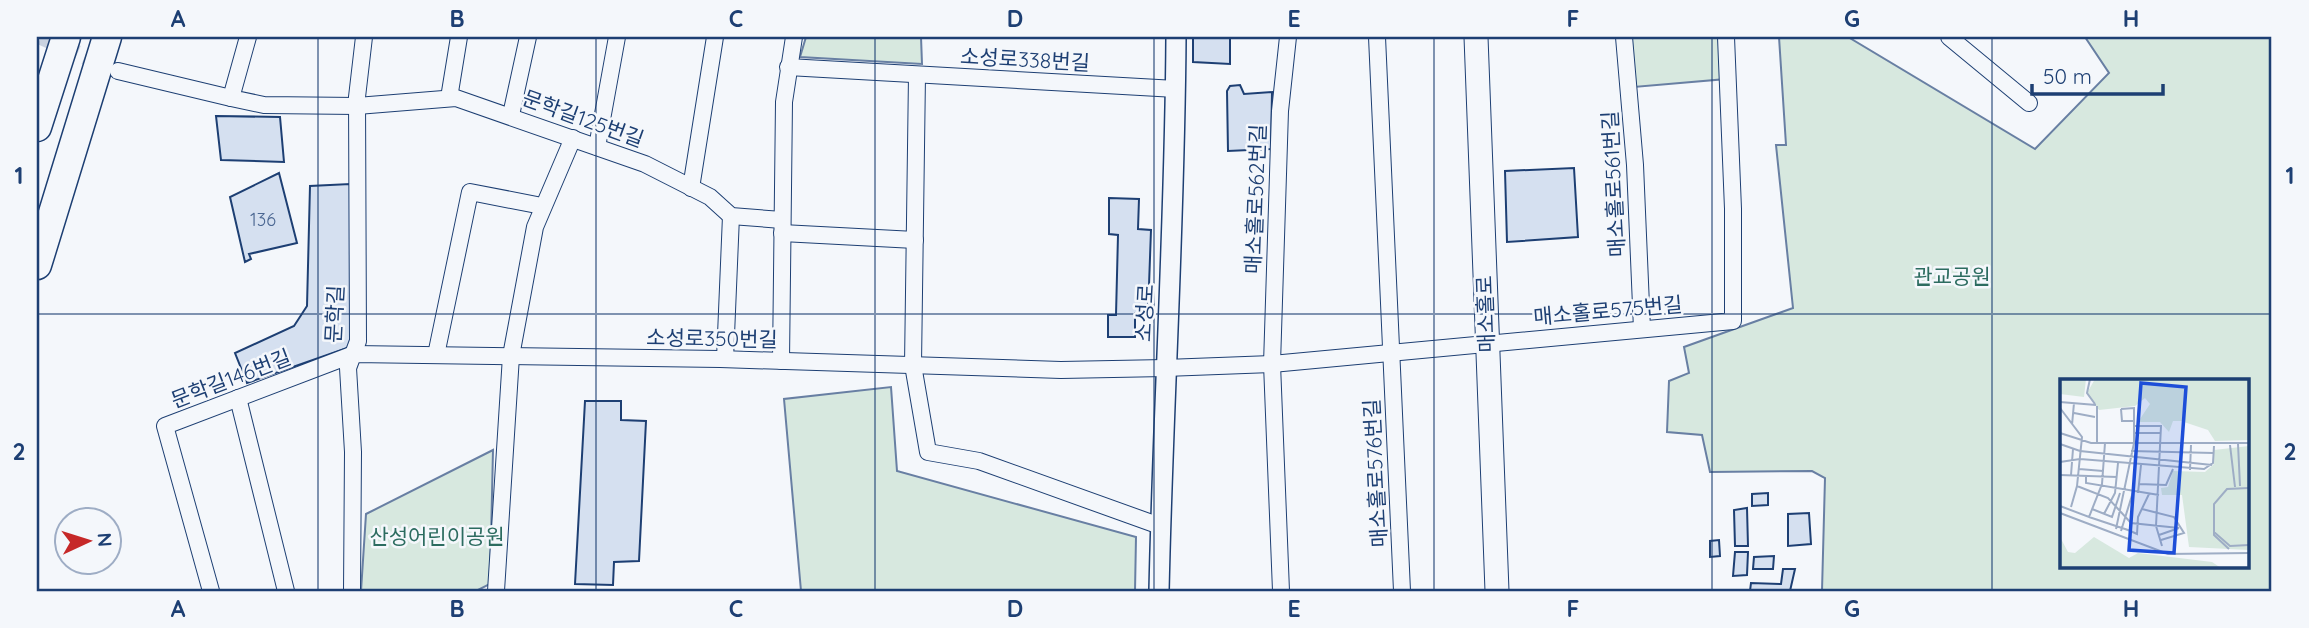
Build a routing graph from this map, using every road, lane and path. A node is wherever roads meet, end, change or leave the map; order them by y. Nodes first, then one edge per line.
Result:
1 (66, 37) edge
2 (107, 37) edge
3 (248, 37) edge
4 (364, 37) edge
5 (459, 37) edge
6 (527, 37) edge
7 (617, 37) edge
8 (715, 37) edge
9 (794, 37) edge
10 (1176, 37) edge
11 (1288, 37) edge
12 (1377, 37) edge
13 (1476, 37) edge
14 (1624, 37) edge
15 (1726, 37) edge
16 (1949, 37) edge
17 (788, 67) junction
18 (118, 71) tunnel mouth
19 (917, 75) junction
20 (1176, 89) junction
21 (232, 98) junction
22 (449, 98) junction
23 (2029, 103) dead end
24 (357, 106) junction
25 (512, 115) junction
26 (37, 127) edge
27 (573, 138) junction
28 (597, 147) junction
29 (691, 188) junction
30 (542, 206) junction
31 (731, 216) junction
32 (782, 226) junction
33 (915, 240) junction
34 (37, 265) edge
35 (1642, 329) junction
36 (1487, 342) junction
37 (1391, 352) junction
38 (354, 354) junction
39 (436, 355) junction
40 (511, 356) junction
41 (725, 359) junction
42 (781, 361) junction
43 (1272, 364) junction
44 (913, 365) junction
45 (1165, 369) junction
46 (238, 398) junction
47 (1160, 526) junction
48 (211, 591) edge
49 (286, 591) edge
50 (352, 591) edge
51 (496, 591) edge
52 (1159, 591) edge
53 (1281, 591) edge
54 (1402, 591) edge
55 (1497, 591) edge

1 - 26 highway
2 - 34 highway
3 - 21 street
4 - 24 street, 문학길
5 - 22 street
6 - 25 street
7 - 28 street
8 - 29 street
9 - 17 street
10 - 20 street, 소성로
11 - 43 street, 매소홀로562번길
12 - 37 street
13 - 36 main road, 매소홀로
14 - 35 street, 매소홀로561번길
15 - 35 street, 매소홀로575번길
16 - 23 street
17 - 19 street, 소성로338번길
17 - 32 street
18 - 21 street, 문학길125번길
19 - 20 street, 소성로338번길
19 - 33 street
20 - 45 street, 소성로
21 - 24 street, 문학길125번길
22 - 24 street, 문학길125번길
22 - 25 street, 문학길125번길
24 - 38 street, 문학길
25 - 27 street, 문학길125번길
27 - 28 street, 문학길125번길
27 - 30 street
28 - 29 street, 문학길125번길
29 - 31 street, 문학길125번길
30 - 39 street
30 - 40 street
31 - 32 street
31 - 41 street
32 - 33 street
32 - 42 street
33 - 44 street
35 - 36 street, 매소홀로575번길
36 - 37 street
36 - 55 main road, 매소홀로
37 - 43 street
37 - 54 street, 매소홀로576번길
38 - 39 street, 소성로350번길
38 - 46 street, 문학길146번길
38 - 50 street, 문학길
39 - 40 street, 소성로350번길
40 - 41 street, 소성로350번길
40 - 51 street
41 - 42 street, 소성로350번길
42 - 44 street, 소성로350번길
43 - 45 street
43 - 53 street
44 - 45 street, 소성로350번길
44 - 47 street
45 - 47 street, 소성로
46 - 48 street, 문학길146번길
46 - 49 street
47 - 52 street, 소성로

